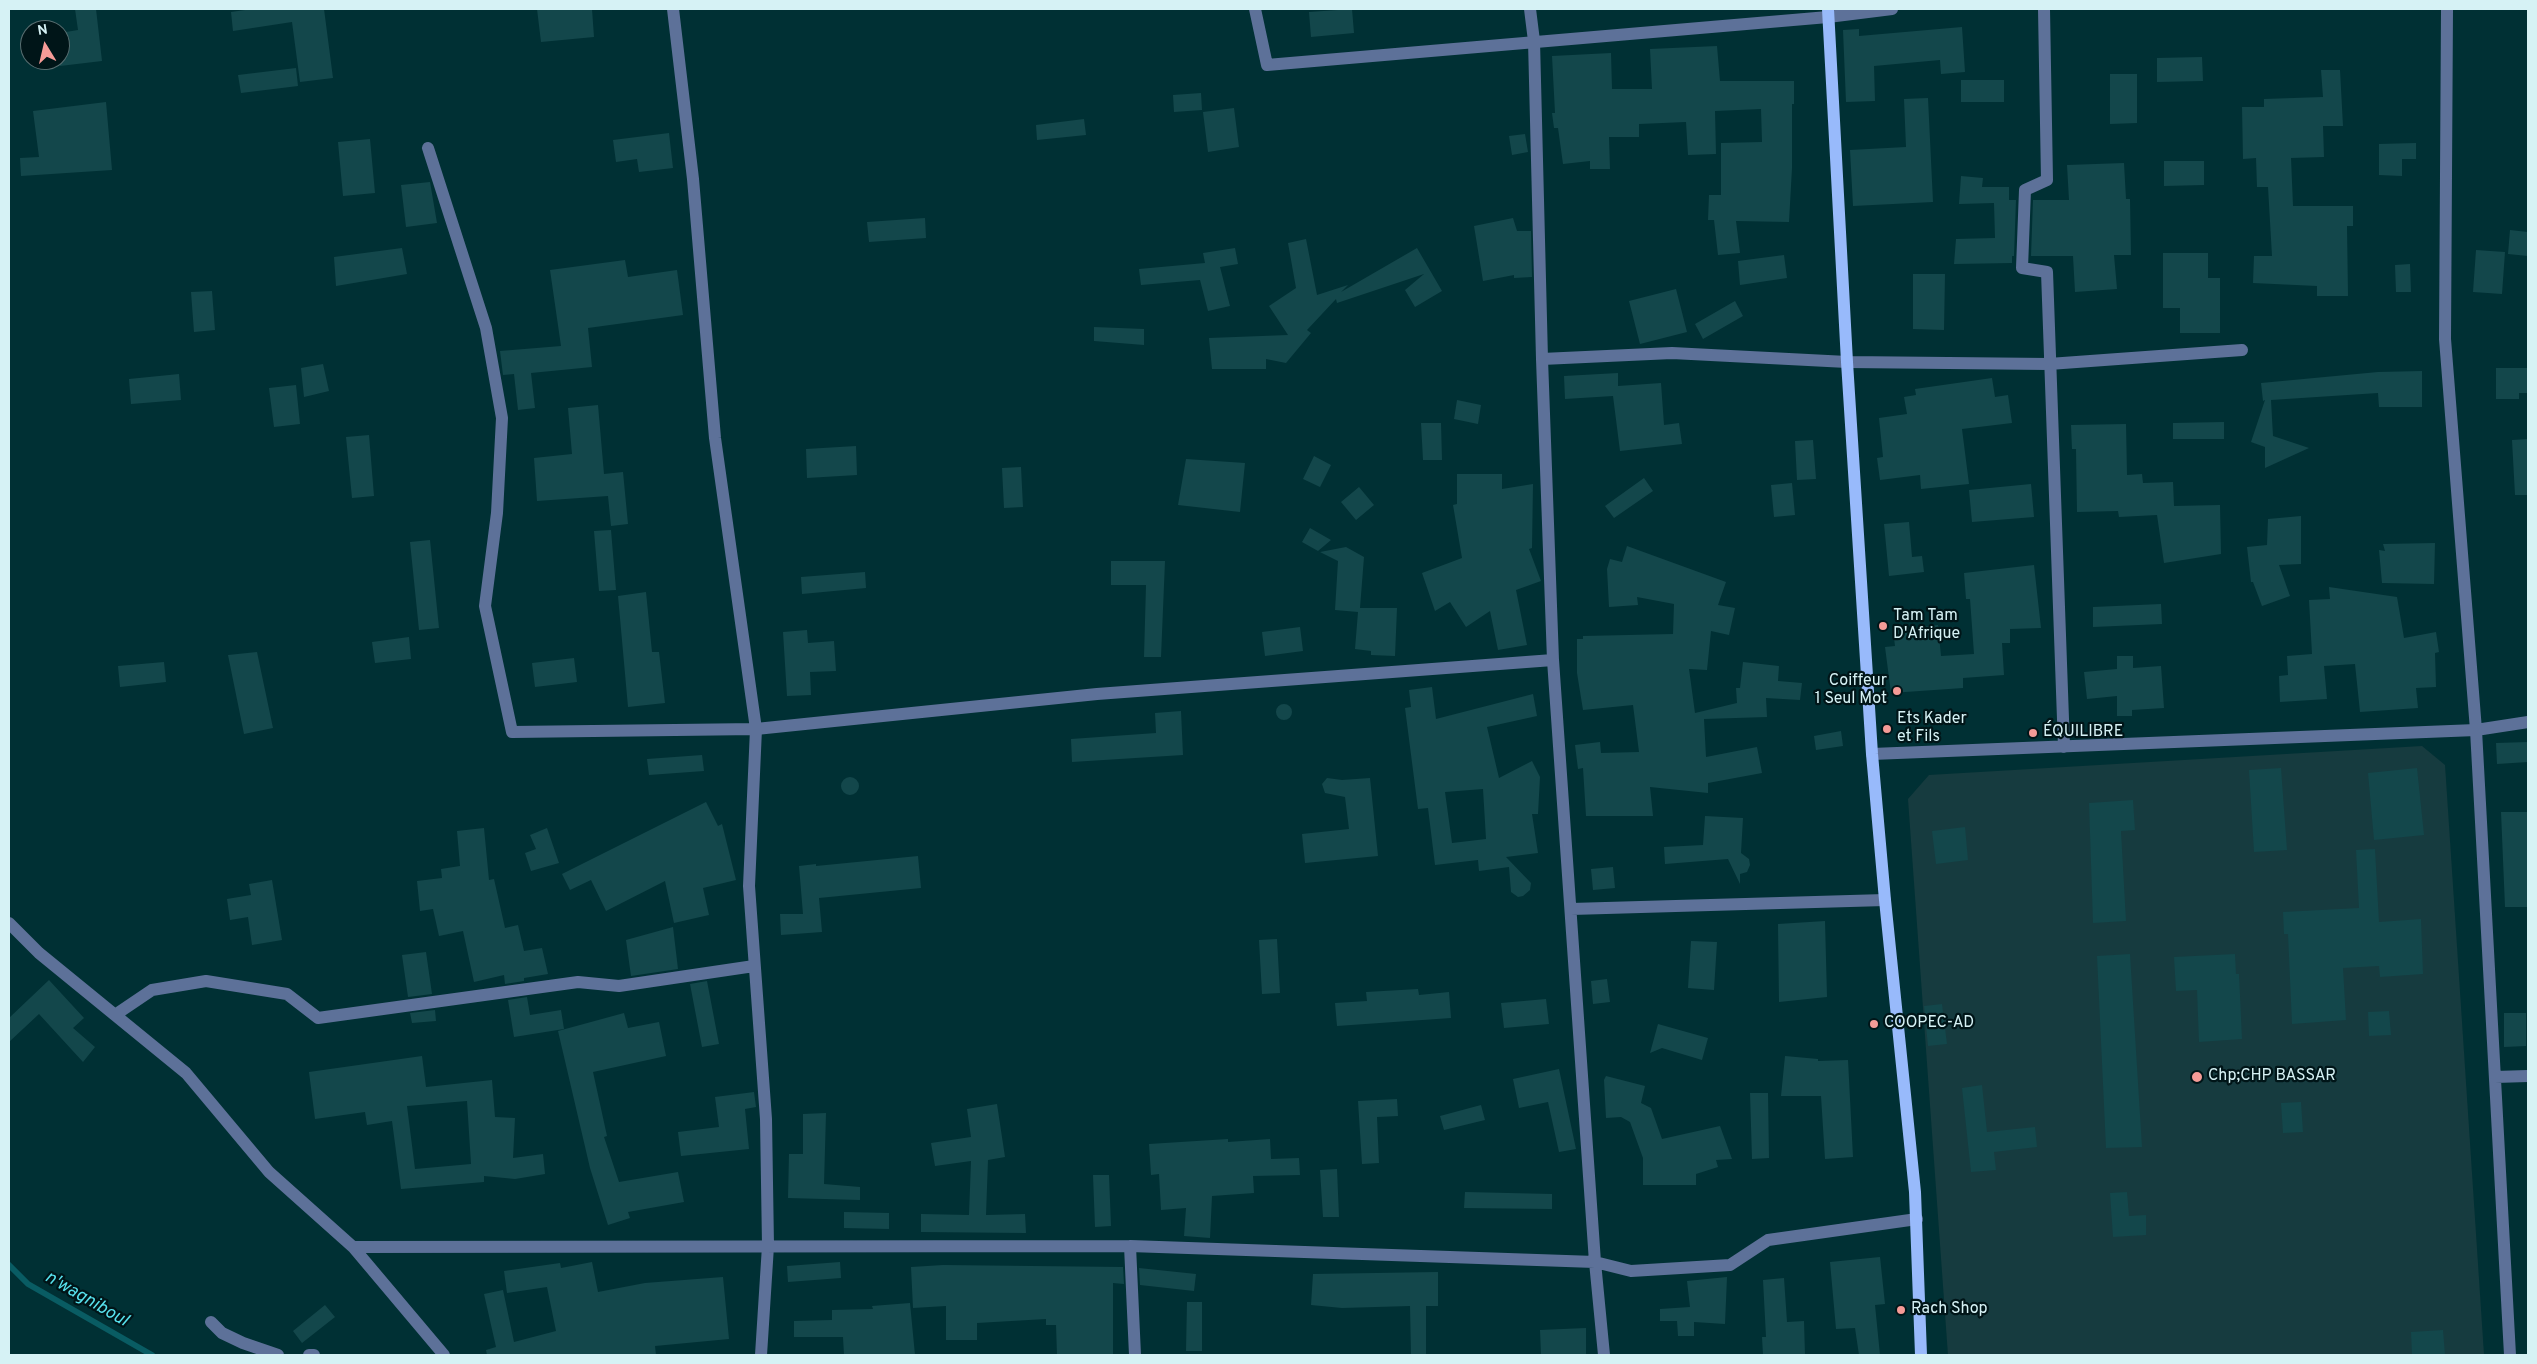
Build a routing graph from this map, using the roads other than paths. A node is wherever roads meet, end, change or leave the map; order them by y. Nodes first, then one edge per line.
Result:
1 (673, 9) edge
2 (1255, 9) edge
3 (1530, 9) edge
4 (1892, 9) edge
5 (2044, 9) edge
6 (2448, 9) edge
7 (1828, 13) edge
8 (1534, 41) junction
9 (428, 148) dead end
10 (2242, 350) dead end
11 (1542, 359) junction
12 (1847, 362) junction
13 (2049, 364) junction
14 (1553, 660) junction
15 (2528, 722) edge
16 (756, 729) junction
17 (2476, 730) junction
18 (2064, 747) junction
19 (1872, 754) junction
20 (1884, 900) junction
21 (1571, 909) junction
22 (9, 923) edge
23 (754, 966) junction
24 (115, 1015) junction
25 (2528, 1076) edge
26 (2495, 1077) junction
27 (1917, 1219) junction
28 (768, 1246) junction
29 (1130, 1246) junction
30 (353, 1247) junction
31 (1595, 1262) junction
32 (211, 1322) dead end
33 (278, 1355) edge
34 (309, 1355) edge
35 (314, 1355) edge
36 (444, 1355) edge
37 (761, 1355) edge
38 (1135, 1355) edge
39 (1604, 1355) edge
40 (1921, 1355) edge
41 (2510, 1355) edge

1 - 16 street
2 - 8 street
3 - 8 street
4 - 7 street
5 - 13 street
6 - 17 street
7 - 8 street
7 - 12 main road
8 - 11 street
9 - 16 street
10 - 13 street
11 - 12 street
11 - 14 street
12 - 13 street
12 - 19 main road
13 - 18 street
14 - 16 street
14 - 21 street
15 - 17 street
16 - 23 street
17 - 18 street
17 - 26 street
18 - 19 street
19 - 20 main road
20 - 21 street
20 - 27 main road
21 - 31 street
22 - 24 street
23 - 24 street
23 - 28 street
24 - 30 street
25 - 26 street
26 - 41 street
27 - 31 street
27 - 40 main road
28 - 29 street
28 - 30 street
28 - 37 street
29 - 31 street
29 - 38 street
30 - 36 street
31 - 39 street
32 - 33 street
34 - 35 street

